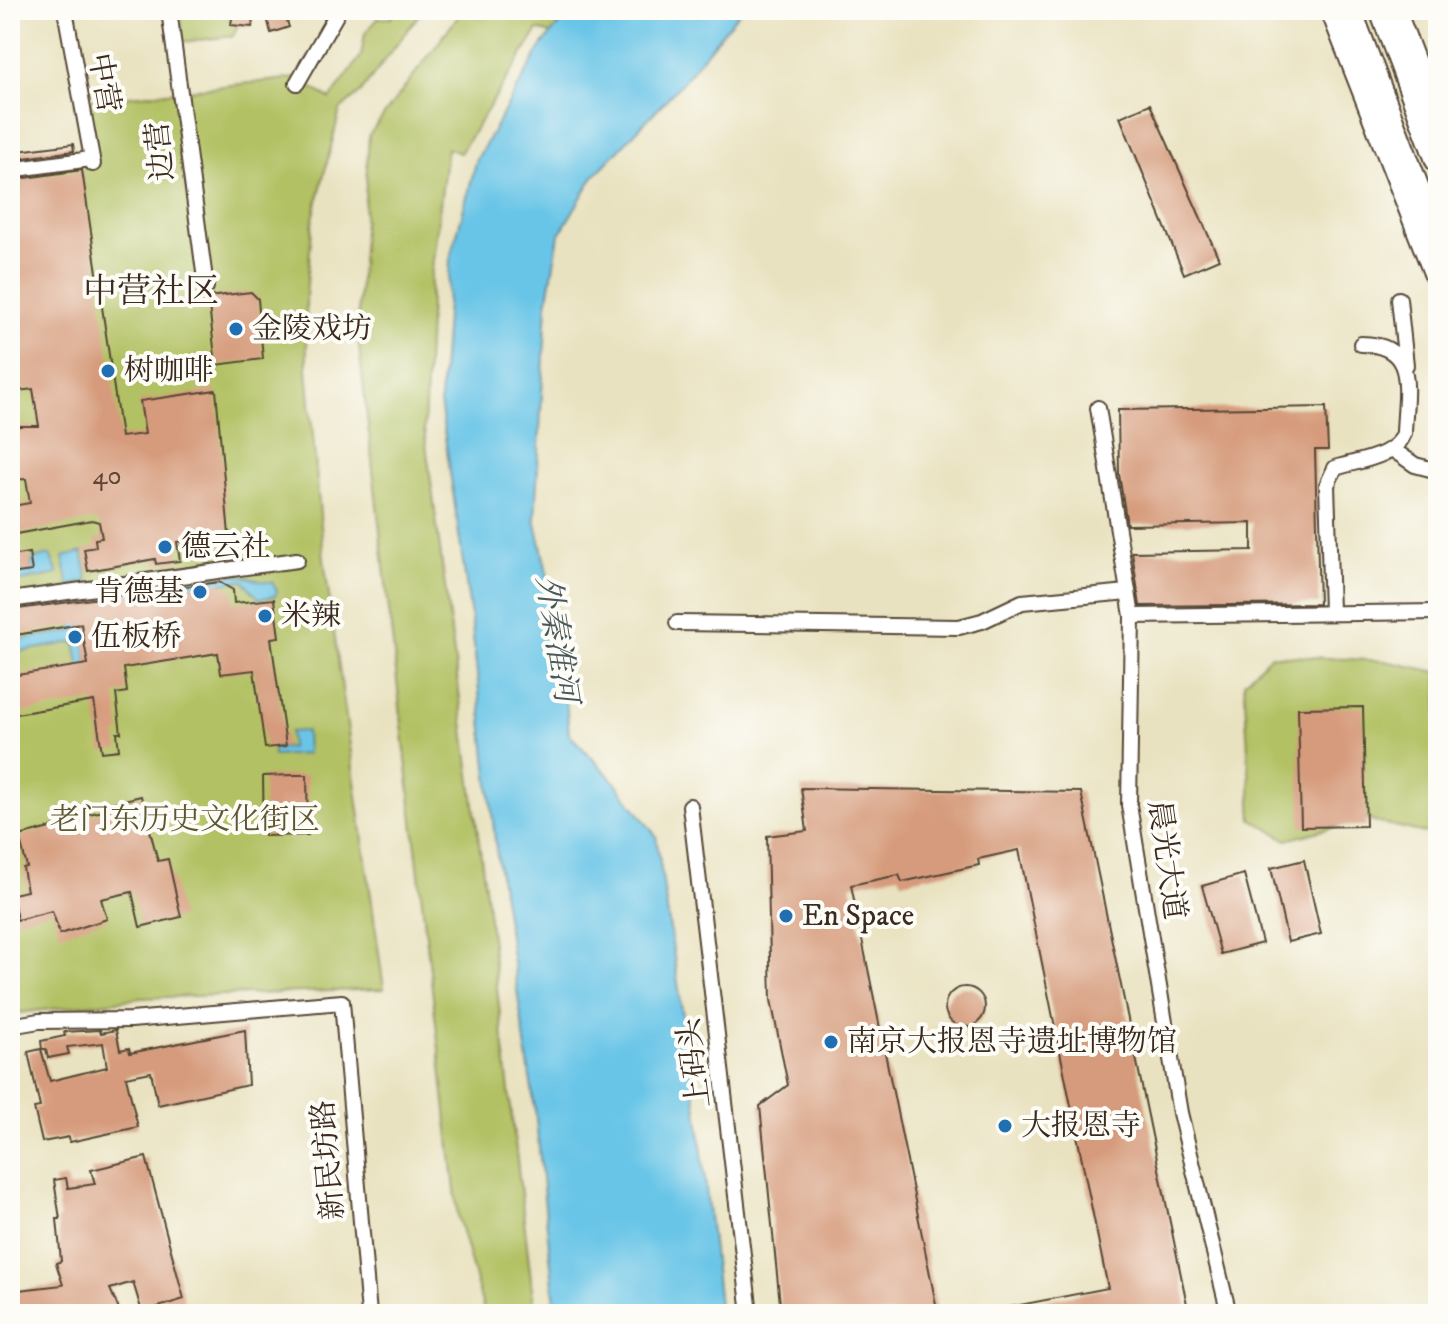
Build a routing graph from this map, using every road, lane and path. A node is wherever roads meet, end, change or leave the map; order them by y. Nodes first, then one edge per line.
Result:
1 (65, 10) edge
2 (169, 10) edge
3 (339, 10) edge
4 (1331, 10) edge
5 (1349, 10) edge
6 (1382, 10) edge
7 (1395, 10) edge
8 (297, 83) dead end
9 (1438, 122) edge
10 (1438, 160) edge
11 (10, 170) edge
12 (1438, 244) edge
13 (1438, 283) edge
14 (206, 287) dead end
15 (1399, 299) dead end
16 (1361, 344) dead end
17 (1406, 369) junction
18 (1098, 408) dead end
19 (1392, 449) junction
20 (1438, 471) edge
21 (297, 560) dead end
22 (1128, 592) junction
23 (10, 600) edge
24 (1331, 611) junction
25 (1438, 612) edge
26 (1132, 616) junction
27 (677, 623) dead end
28 (690, 806) dead end
29 (10, 1026) edge
30 (369, 1314) edge
31 (750, 1314) edge
32 (1229, 1314) edge

1 - 11 street, 中营
2 - 14 street, 边营
3 - 8 street
4 - 13 main road
5 - 12 highway
6 - 10 highway
7 - 9 main road
15 - 17 street
16 - 17 street
17 - 19 street
18 - 22 street, 晨光大道
19 - 20 street
19 - 24 street
21 - 23 street
22 - 26 street, 晨光大道
22 - 27 street
24 - 25 street
24 - 26 street
26 - 32 street, 晨光大道
28 - 31 street, 上码头
29 - 30 street, 新民坊路

